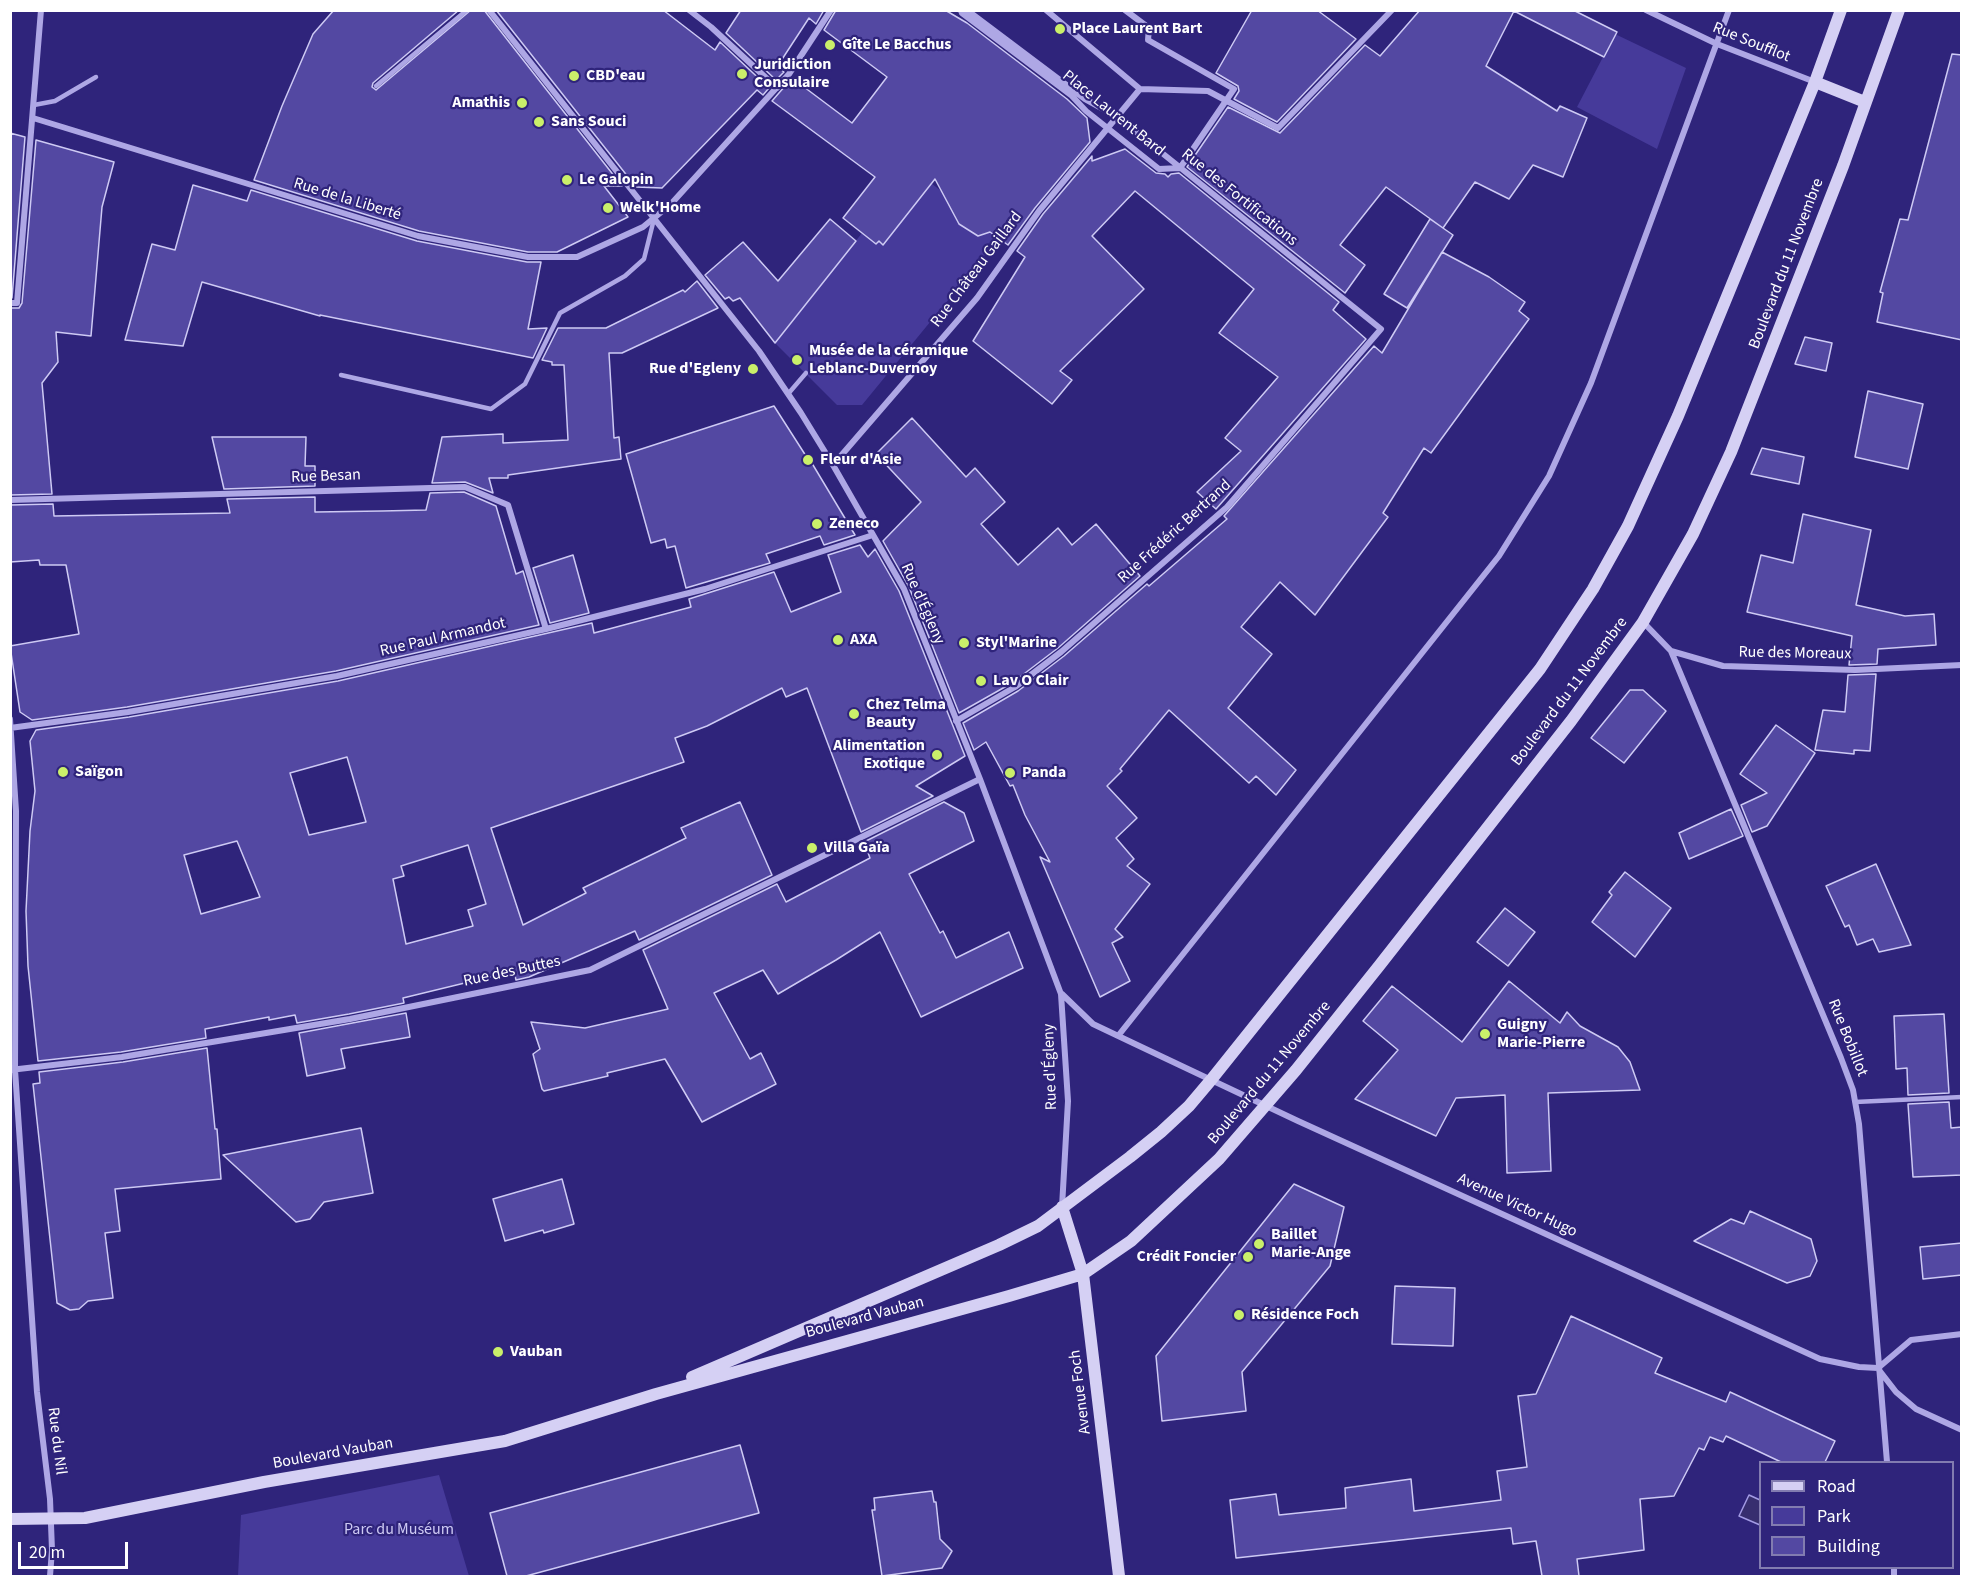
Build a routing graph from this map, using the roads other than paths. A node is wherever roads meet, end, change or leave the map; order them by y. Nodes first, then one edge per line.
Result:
1 (41, 10) edge
2 (467, 10) edge
3 (489, 10) edge
4 (689, 10) edge
5 (831, 10) edge
6 (959, 10) edge
7 (1046, 10) edge
8 (1125, 10) edge
9 (1392, 10) edge
10 (1646, 10) edge
11 (1729, 10) edge
12 (1841, 10) edge
13 (1899, 10) edge
14 (1717, 44) junction
15 (96, 77) dead end
16 (1815, 82) junction
17 (376, 86) dead end
18 (777, 87) junction
19 (1140, 89) junction
20 (1227, 101) junction
21 (1865, 102) junction
22 (34, 105) junction
23 (1116, 116) junction
24 (33, 118) junction
25 (1107, 128) junction
26 (1180, 168) junction
27 (654, 219) junction
28 (14, 303) edge
29 (1380, 329) joint
30 (806, 373) dead end
31 (341, 375) dead end
32 (788, 394) junction
33 (833, 465) junction
34 (10, 500) edge
35 (873, 535) junction
36 (1643, 622) junction
37 (546, 629) junction
38 (1671, 651) junction
39 (1962, 665) edge
40 (10, 719) edge
41 (956, 721) junction
42 (11, 728) edge
43 (980, 779) junction
44 (1061, 994) junction
45 (1118, 1036) junction
46 (13, 1070) edge
47 (1211, 1080) junction
48 (1962, 1097) edge
49 (1855, 1102) junction
50 (1265, 1105) junction
51 (1062, 1207) junction
52 (1083, 1274) junction
53 (1962, 1334) edge
54 (1878, 1368) junction
55 (656, 1394) junction
56 (1962, 1430) edge
57 (1887, 1461) edge
58 (51, 1518) junction
59 (10, 1519) edge
60 (50, 1576) edge
61 (1119, 1576) edge

1 - 22 street
2 - 17 lane
3 - 27 street, Rue d'Égleny
4 - 18 street
5 - 18 street, Rue de la Liberté
6 - 23 street, Rue des Fortifications
6 - 25 street, Place Laurent Bard
7 - 19 street
8 - 20 street
9 - 20 street
10 - 14 street, Rue Soufflot
11 - 14 street
12 - 16 main road
13 - 21 main road, Boulevard du 11 Novembre
14 - 16 street, Rue Soufflot
14 - 45 street
15 - 22 lane
16 - 21 main road
16 - 47 main road
18 - 27 street, Rue de la Liberté
19 - 20 street
19 - 23 street, Place Laurent Bard
20 - 26 street, Place Laurent Bard
21 - 36 main road, Boulevard du 11 Novembre
22 - 24 street
23 - 25 street, Rue Château Gaillard
23 - 26 street, Rue des Fortifications
24 - 27 street, Rue de la Liberté
24 - 28 street
25 - 26 street, Place Laurent Bard
25 - 33 street, Rue Château Gaillard
26 - 29 street, Rue des Fortifications
27 - 31 lane
27 - 32 street, Rue d'Égleny
29 - 41 street, Rue Frédéric Bertrand
30 - 32 lane
32 - 33 street, Rue d'Égleny
33 - 35 street, Rue d'Égleny
34 - 37 street, Rue Besan
35 - 37 street, Rue Paul Armandot
35 - 41 street, Rue d'Égleny
36 - 38 street, Rue des Moreaux
36 - 50 main road, Boulevard du 11 Novembre
37 - 42 street, Rue Paul Armandot
38 - 39 street, Rue des Moreaux
38 - 49 street, Rue Bobillot
40 - 42 street, Rue du Nil
41 - 43 street, Rue d'Égleny
42 - 46 street, Rue du Nil
43 - 44 street, Rue d'Égleny
43 - 46 street, Rue des Buttes
44 - 45 street, Avenue Victor Hugo
44 - 51 street, Rue d'Égleny
45 - 47 street, Avenue Victor Hugo
46 - 58 street, Rue du Nil
47 - 50 street, Avenue Victor Hugo
47 - 51 main road
48 - 49 lane
49 - 54 street, Rue Bobillot
50 - 52 main road, Boulevard du 11 Novembre
50 - 54 street, Avenue Victor Hugo
51 - 52 main road, Avenue Foch
51 - 55 main road, Boulevard Vauban
52 - 55 main road, Boulevard Vauban
52 - 61 main road, Avenue Foch
53 - 54 street
54 - 56 street
54 - 57 street, Rue Bobillot
55 - 58 main road, Boulevard Vauban
58 - 59 main road, Boulevard Vauban
58 - 60 street, Rue du Nil

